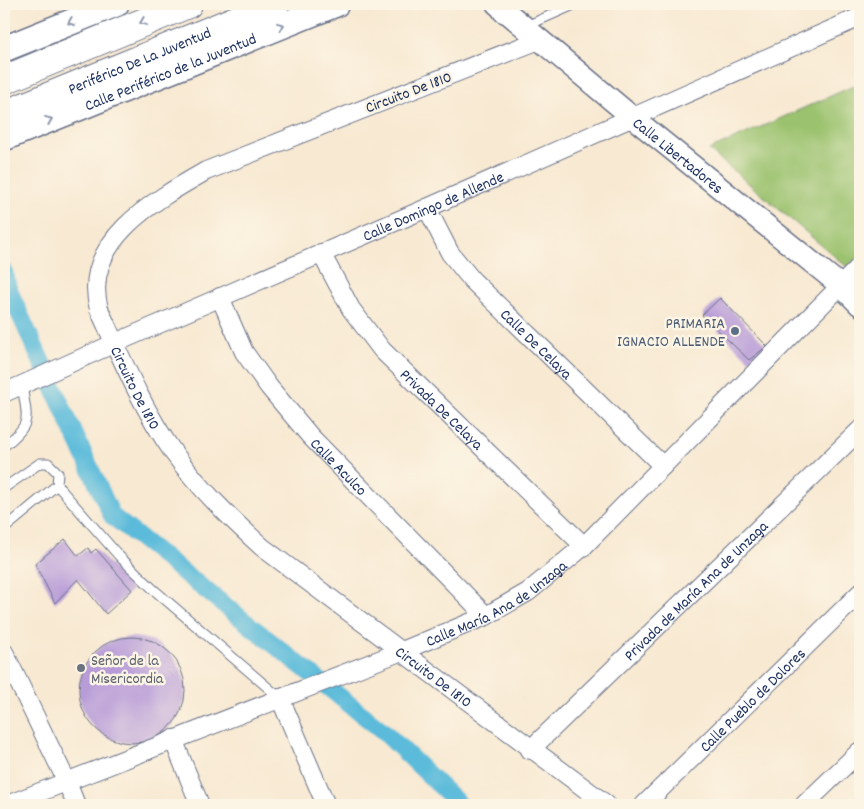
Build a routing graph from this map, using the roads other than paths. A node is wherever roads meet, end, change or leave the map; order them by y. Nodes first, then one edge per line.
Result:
1 (116, 4) edge
2 (188, 4) edge
3 (275, 4) edge
4 (336, 4) edge
5 (576, 4) edge
6 (502, 6) edge
7 (860, 17) edge
8 (531, 34) junction
9 (5, 47) edge
10 (4, 80) edge
11 (4, 115) edge
12 (632, 117) junction
13 (4, 138) edge
14 (427, 208) junction
15 (321, 254) junction
16 (860, 266) edge
17 (840, 285) junction
18 (220, 297) junction
19 (860, 306) edge
20 (115, 343) junction
21 (28, 383) junction
22 (4, 393) edge
23 (860, 430) edge
24 (4, 446) edge
25 (663, 466) junction
26 (57, 485) junction
27 (4, 488) edge
28 (4, 529) edge
29 (584, 546) junction
30 (860, 593) edge
31 (486, 616) junction
32 (402, 651) junction
33 (4, 652) edge
34 (280, 698) junction
35 (173, 739) junction
36 (530, 750) junction
37 (860, 751) edge
38 (67, 782) junction
39 (327, 804) edge
40 (6, 805) edge
41 (76, 805) edge
42 (200, 805) edge
43 (607, 805) edge
44 (644, 805) edge
45 (804, 805) edge

1 -> 9 main road
2 -> 10 highway, Periférico De La Juventud
3 - 11 highway, Periférico De La Juventud
13 -> 4 main road, Calle Periférico de la Juventud
5 - 8 lane
6 - 8 street, Calle Libertadores
7 - 12 street, Calle Domingo de Allende
8 - 12 street, Calle Libertadores
8 - 20 street, Circuito De 1810
12 - 14 street, Calle Domingo de Allende
12 - 17 street, Calle Libertadores
14 - 15 street, Calle Domingo de Allende
14 - 25 street, Calle De Celaya
15 - 18 street, Calle Domingo de Allende
15 - 29 street, Privada De Celaya
16 - 17 street, Calle María Ana de Unzaga
17 - 19 street, Calle Libertadores
17 - 25 street, Calle María Ana de Unzaga
18 - 20 street, Calle Domingo de Allende
18 - 31 street, Calle Aculco
20 - 21 street, Calle Domingo de Allende
20 - 32 street, Circuito De 1810
21 - 22 street, Calle Domingo de Allende
21 - 24 lane
23 - 36 street, Privada de María Ana de Unzaga
25 - 29 street, Calle María Ana de Unzaga
26 - 27 lane
26 - 28 lane
26 - 34 lane
29 - 31 street, Calle María Ana de Unzaga
30 - 44 street, Calle Pueblo de Dolores
31 - 32 street, Calle María Ana de Unzaga
32 - 34 street, Calle María Ana de Unzaga
32 - 36 street, Circuito De 1810
33 - 38 street
34 - 35 street, Calle María Ana de Unzaga
34 - 39 street
35 - 38 street, Calle María Ana de Unzaga
35 - 42 street
36 - 43 street, Circuito De 1810
37 - 45 street
38 - 40 street, Calle María Ana de Unzaga
38 - 41 street

